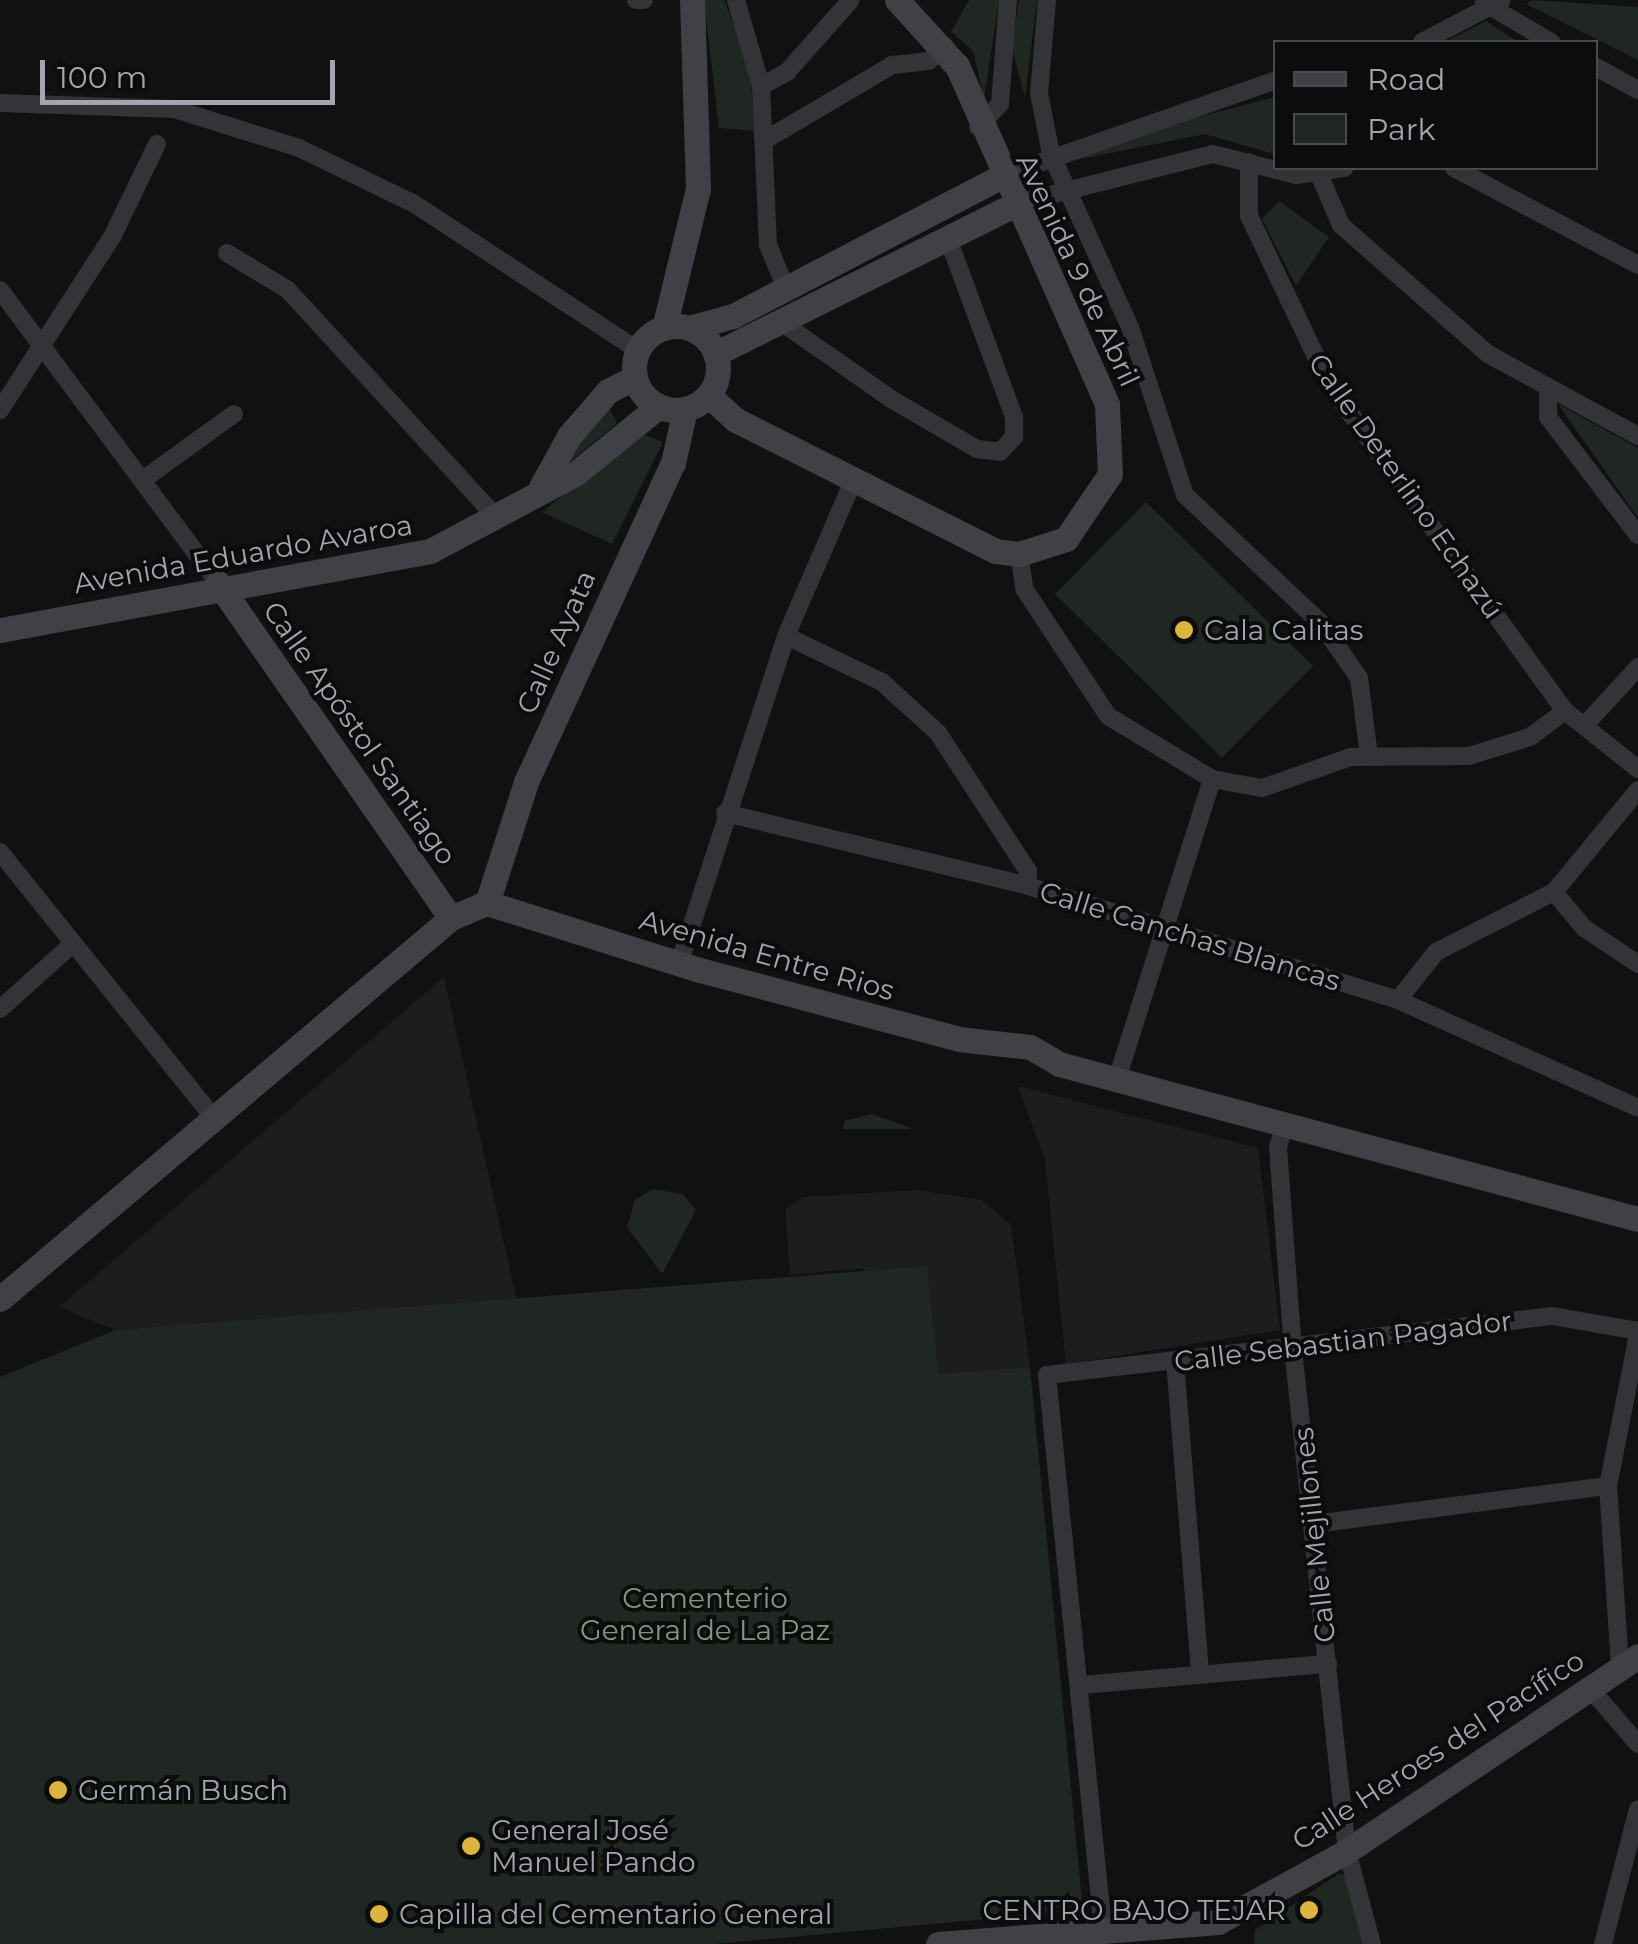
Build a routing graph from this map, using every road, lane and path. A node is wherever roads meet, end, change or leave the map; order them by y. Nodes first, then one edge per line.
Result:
1 (636, 0) edge
2 (644, 0) edge
3 (692, 0) edge
4 (736, 0) edge
5 (851, 0) edge
6 (897, 0) edge
7 (1008, 0) edge
8 (1047, 0) edge
9 (1491, 2) edge
10 (1425, 40) edge
11 (1545, 40) edge
12 (945, 46) junction
13 (1598, 67) edge
14 (1273, 81) edge
15 (761, 86) junction
16 (1638, 90) edge
17 (0, 103) edge
18 (978, 127) junction
19 (768, 138) junction
20 (157, 144) dead end
21 (1051, 154) junction
22 (1249, 162) junction
23 (1273, 166) edge
24 (1296, 170) edge
25 (1336, 170) edge
26 (1458, 170) edge
27 (1320, 174) junction
28 (1002, 176) junction
29 (1070, 184) junction
30 (1018, 203) junction
31 (948, 239) junction
32 (227, 254) dead end
33 (1638, 265) edge
34 (786, 289) junction
35 (0, 290) edge
36 (784, 324) junction
37 (676, 328) junction
38 (43, 346) junction
39 (638, 350) junction
40 (716, 354) junction
41 (635, 377) junction
42 (1548, 392) junction
43 (708, 395) junction
44 (672, 408) junction
45 (0, 410) edge
46 (234, 414) dead end
47 (1638, 436) edge
48 (144, 479) junction
49 (854, 479) junction
50 (541, 487) junction
51 (497, 518) junction
52 (1638, 535) edge
53 (1019, 554) junction
54 (218, 584) junction
55 (0, 630) edge
56 (786, 636) junction
57 (1638, 667) edge
58 (1565, 711) junction
59 (1584, 726) junction
60 (1369, 756) junction
61 (1638, 769) edge
62 (1212, 779) junction
63 (1638, 790) edge
64 (725, 813) junction
65 (0, 852) edge
66 (1028, 886) junction
67 (1554, 892) junction
68 (487, 903) junction
69 (451, 918) junction
70 (1164, 930) junction
71 (69, 947) junction
72 (679, 964) junction
73 (1638, 964) edge
74 (1398, 1000) junction
75 (0, 1009) edge
76 (1117, 1079) junction
77 (1638, 1108) edge
78 (216, 1119) junction
79 (1284, 1125) junction
80 (1636, 1214) edge
81 (0, 1299) edge
82 (1638, 1333) edge
83 (1293, 1348) junction
84 (1175, 1361) junction
85 (1608, 1486) junction
86 (1314, 1524) junction
87 (1629, 1661) edge
88 (1328, 1664) junction
89 (1200, 1673) junction
90 (1081, 1684) junction
91 (1588, 1686) junction
92 (1638, 1744) edge
93 (1638, 1810) edge
94 (1347, 1851) junction
95 (1631, 1870) edge
96 (1102, 1929) junction
97 (1212, 1933) edge
98 (955, 1943) edge
99 (1372, 1944) edge
100 (1603, 1944) edge

1 - 2 street
3 - 37 main road
4 - 15 street
5 - 15 street
6 - 12 main road, Avenida 9 de Abril
7 - 18 street
8 - 21 street
9 - 10 street
9 - 11 street
12 - 18 main road, Avenida 9 de Abril
12 - 19 street
13 - 16 street
14 - 21 street
15 - 19 street
17 - 39 street
18 - 28 main road, Avenida 9 de Abril
19 - 34 street
20 - 38 street
21 - 28 street
21 - 29 street
22 - 23 street
22 - 29 street
22 - 58 street, Calle Deterlino Echazú
24 - 27 street
25 - 27 street
26 - 33 street
27 - 42 street
28 - 30 main road, Avenida 9 de Abril
28 - 34 main road
29 - 30 street
29 - 60 street
30 - 31 main road
30 - 53 main road, Avenida 9 de Abril
31 - 36 main road
31 - 36 street
32 - 51 street
34 - 37 main road
35 - 38 street
36 - 40 main road
37 - 39 main road
37 - 40 main road
38 - 45 street
38 - 48 street
39 - 41 main road
40 - 43 main road
41 - 44 main road
41 - 50 main road, Avenida Eduardo Avaroa
42 - 47 street
42 - 52 street
43 - 44 main road
43 - 49 main road
44 - 50 main road, Avenida Eduardo Avaroa
44 - 68 main road, Calle Ayata
46 - 48 street
48 - 54 street
49 - 53 main road
49 - 56 street
50 - 51 main road, Avenida Eduardo Avaroa
51 - 54 main road, Avenida Eduardo Avaroa
53 - 62 street
54 - 55 main road, Avenida Eduardo Avaroa
54 - 69 main road, Calle Apóstol Santiago
56 - 64 street
56 - 66 street
57 - 59 street
58 - 59 street, Calle Deterlino Echazú
58 - 60 street
59 - 61 street, Calle Deterlino Echazú
60 - 62 street
62 - 70 street
63 - 67 street
64 - 66 street, Calle Canchas Blancas
64 - 72 street
65 - 71 street
66 - 70 street, Calle Canchas Blancas
67 - 73 street
67 - 74 street
68 - 69 main road
68 - 72 main road, Avenida Entre Rios
69 - 78 main road
70 - 74 street, Calle Canchas Blancas
70 - 76 street
71 - 75 street
71 - 78 street
72 - 76 main road, Avenida Entre Rios
74 - 77 street, Calle Canchas Blancas
76 - 79 main road, Avenida Entre Rios
78 - 81 main road
79 - 80 main road, Avenida Entre Rios
79 - 83 street, Calle Mejillones
82 - 83 street, Calle Sebastian Pagador
82 - 85 street
83 - 84 street, Calle Sebastian Pagador
83 - 86 street, Calle Mejillones
84 - 89 street
84 - 90 street, Calle Sebastian Pagador
85 - 86 street
85 - 87 street
86 - 88 street, Calle Mejillones
87 - 91 main road, Calle Heroes del Pacífico
88 - 89 street
88 - 94 street, Calle Mejillones
89 - 90 street
90 - 96 street
91 - 92 street
91 - 94 main road, Calle Heroes del Pacífico
93 - 95 street
94 - 97 main road, Calle Heroes del Pacífico
94 - 99 street, Calle Mejillones
95 - 100 street
96 - 97 main road
96 - 98 main road

